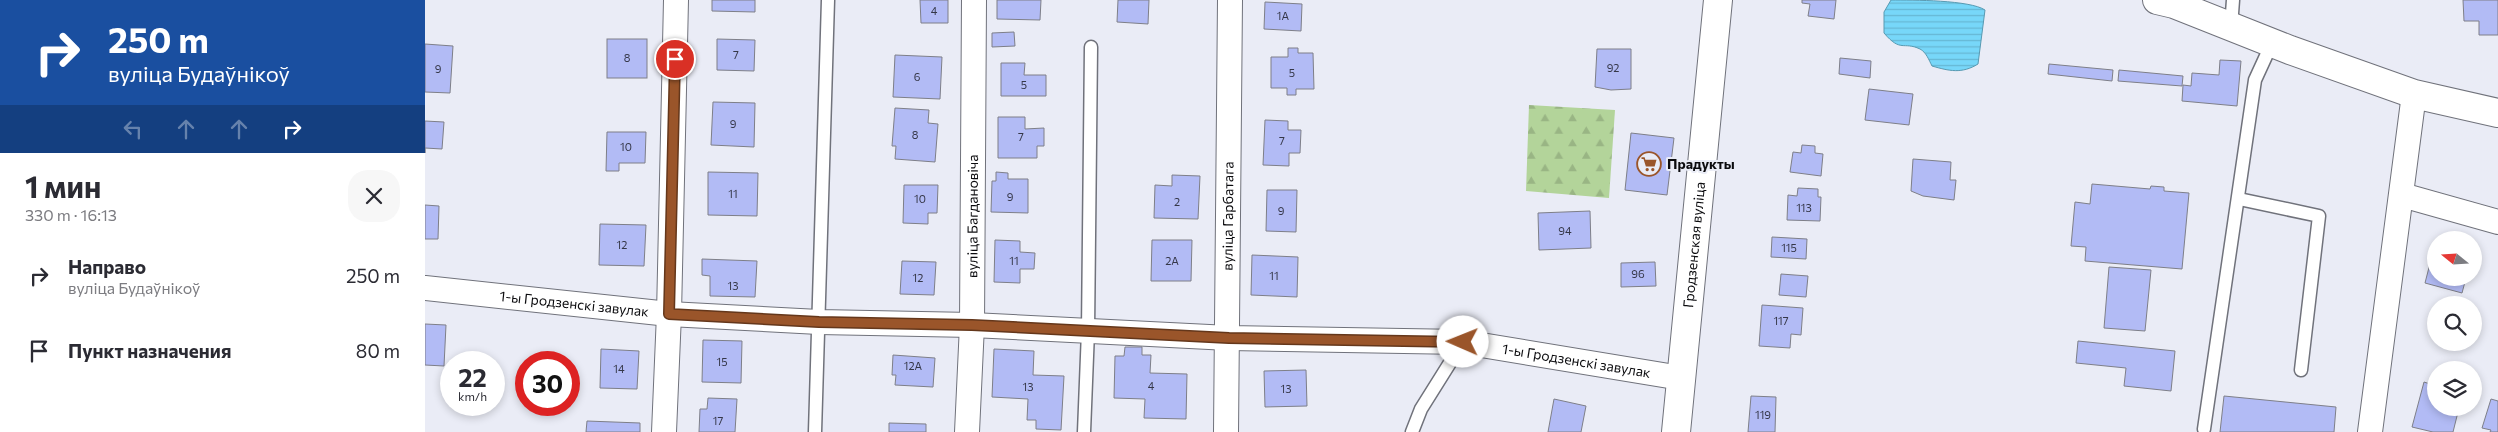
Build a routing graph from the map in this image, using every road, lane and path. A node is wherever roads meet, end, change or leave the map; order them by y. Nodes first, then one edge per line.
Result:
1 (676, 0) edge
2 (828, 0) edge
3 (974, 0) edge
4 (1230, 0) edge
5 (1718, 0) edge
6 (2157, 0) edge
7 (2233, 0) edge
8 (2231, 27) junction
9 (2272, 43) junction
10 (1091, 47) dead end
11 (2414, 94) junction
12 (2498, 113) edge
13 (2401, 195) junction
14 (2239, 199) junction
15 (2498, 222) edge
16 (425, 288) edge
17 (669, 314) junction
18 (819, 322) junction
19 (972, 325) junction
20 (1088, 331) junction
21 (1229, 338) junction
22 (1463, 342) junction
23 (2301, 370) dead end
24 (1681, 378) junction
25 (2204, 429) dead end
26 (664, 432) edge
27 (815, 432) edge
28 (967, 432) edge
29 (1084, 432) edge
30 (1226, 432) edge
31 (1412, 432) edge
32 (1676, 432) edge
33 (2370, 432) edge

1 - 17 street
2 - 18 lane
3 - 19 street, вуліца Багдановіча
4 - 21 street, вуліца Гарбатага
5 - 24 street, Гродзенская вуліца
6 - 8 street
7 - 8 lane
8 - 9 street
9 - 11 street
9 - 14 lane
10 - 20 lane
11 - 12 street
11 - 13 street
13 - 15 street
13 - 33 street
14 - 23 lane
14 - 25 lane
16 - 17 street, 1-ы Гродзенскі завулак
17 - 18 street, 1-ы Гродзенскі завулак
17 - 26 street
18 - 19 street, 1-ы Гродзенскі завулак
18 - 27 lane
19 - 20 street, 1-ы Гродзенскі завулак
19 - 28 street, вуліца Багдановіча
20 - 21 street, 1-ы Гродзенскі завулак
20 - 29 lane
21 - 22 street, 1-ы Гродзенскі завулак
21 - 30 street, вуліца Гарбатага
22 - 24 street, 1-ы Гродзенскі завулак
22 - 31 lane
24 - 32 street, Гродзенская вуліца

